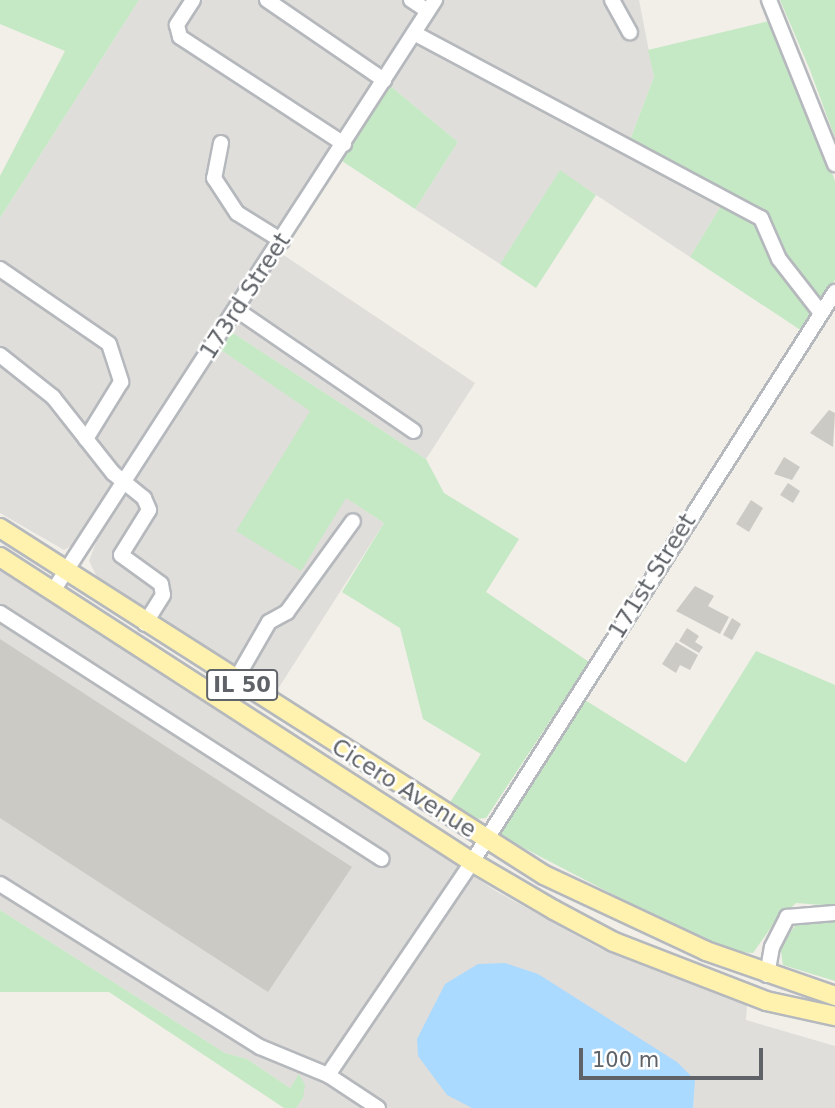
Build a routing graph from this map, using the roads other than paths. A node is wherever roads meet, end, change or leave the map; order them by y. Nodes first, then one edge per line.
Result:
1 (193, 0) edge
2 (267, 0) edge
3 (411, 0) edge
4 (612, 0) edge
5 (769, 0) edge
6 (431, 6) edge
7 (630, 32) dead end
8 (414, 33) junction
9 (384, 80) junction
10 (221, 143) dead end
11 (344, 144) junction
12 (835, 164) edge
13 (282, 241) junction
14 (0, 269) edge
15 (835, 292) edge
16 (237, 310) junction
17 (821, 313) junction
18 (0, 355) edge
19 (414, 431) dead end
20 (86, 439) junction
21 (123, 481) junction
22 (353, 521) dead end
23 (0, 528) edge
24 (0, 557) edge
25 (65, 571) junction
26 (53, 591) junction
27 (0, 613) edge
28 (145, 624) junction
29 (235, 681) junction
30 (486, 840) junction
31 (381, 859) dead end
32 (472, 862) junction
33 (0, 884) edge
34 (835, 914) edge
35 (767, 975) junction
36 (835, 996) edge
37 (835, 1016) edge
38 (328, 1075) junction
39 (370, 1106) edge

1 - 11 street
2 - 9 street
3 - 6 street
4 - 7 street
5 - 12 street
6 - 8 street, 173rd Street
8 - 9 street, 173rd Street
8 - 17 street
9 - 11 street, 173rd Street
10 - 13 street
11 - 13 street, 173rd Street
13 - 16 street, 173rd Street
14 - 20 street
15 - 17 street, 171st Street
16 - 19 street
16 - 21 street, 173rd Street
17 - 30 street, 171st Street
18 - 20 street
20 - 21 street
21 - 25 street, 173rd Street
21 - 28 street
22 - 29 street
23 - 25 main road, Cicero Avenue / IL 50
24 - 26 main road, Cicero Avenue / IL 50
25 - 26 street, 173rd Street
25 - 28 main road, Cicero Avenue / IL 50
26 - 32 main road, Cicero Avenue / IL 50
27 - 31 street
28 - 29 main road, Cicero Avenue / IL 50
29 - 30 main road, Cicero Avenue / IL 50
30 - 32 street, 171st Street
30 - 35 main road, Cicero Avenue / IL 50
32 - 37 main road, Cicero Avenue / IL 50
32 - 38 street, 171st Street
33 - 38 street
34 - 35 street
35 - 36 main road, Cicero Avenue / IL 50
38 - 39 street

